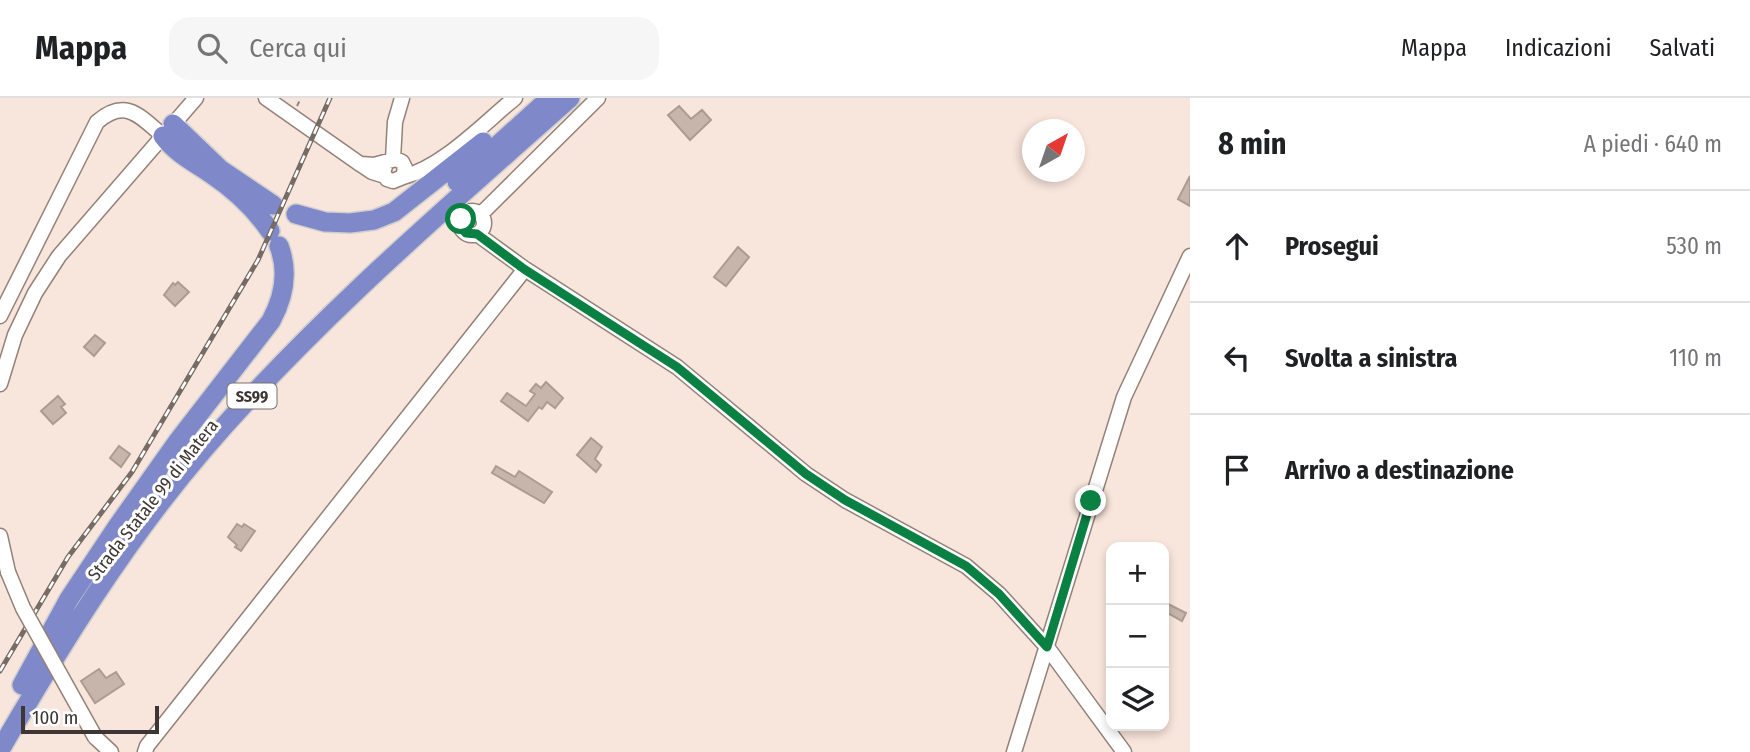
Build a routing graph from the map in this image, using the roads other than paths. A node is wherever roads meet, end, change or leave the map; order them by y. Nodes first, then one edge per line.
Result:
1 (196, 98) edge
2 (266, 98) edge
3 (402, 98) edge
4 (515, 98) edge
5 (539, 98) edge
6 (550, 98) edge
7 (570, 98) edge
8 (598, 98) edge
9 (168, 130) junction
10 (394, 168) junction
11 (273, 205) dead end
12 (296, 214) dead end
13 (481, 215) junction
14 (477, 234) junction
15 (1190, 256) edge
16 (524, 269) junction
17 (0, 316) edge
18 (0, 384) edge
19 (0, 536) edge
20 (1047, 647) junction
21 (22, 685) junction
22 (0, 725) edge
23 (97, 744) edge
24 (0, 750) edge
25 (142, 750) edge
26 (111, 752) edge
27 (1014, 752) edge
28 (1124, 752) edge

1 - 9 street
2 - 10 street
3 - 10 street
4 - 10 street
5 - 12 highway
6 - 21 highway, Strada Statale 99 di Matera / SS99
7 - 24 highway, SS99
8 - 13 street
9 - 11 highway
9 - 17 street
9 - 18 street
9 - 21 highway
13 - 14 street
13 - 14 street
14 - 16 street
15 - 20 street
16 - 20 street
16 - 25 street
19 - 23 street, bridge
20 - 27 street
20 - 28 street
21 - 22 highway, Strada Statale 99 di Matera / SS99
23 - 26 street

